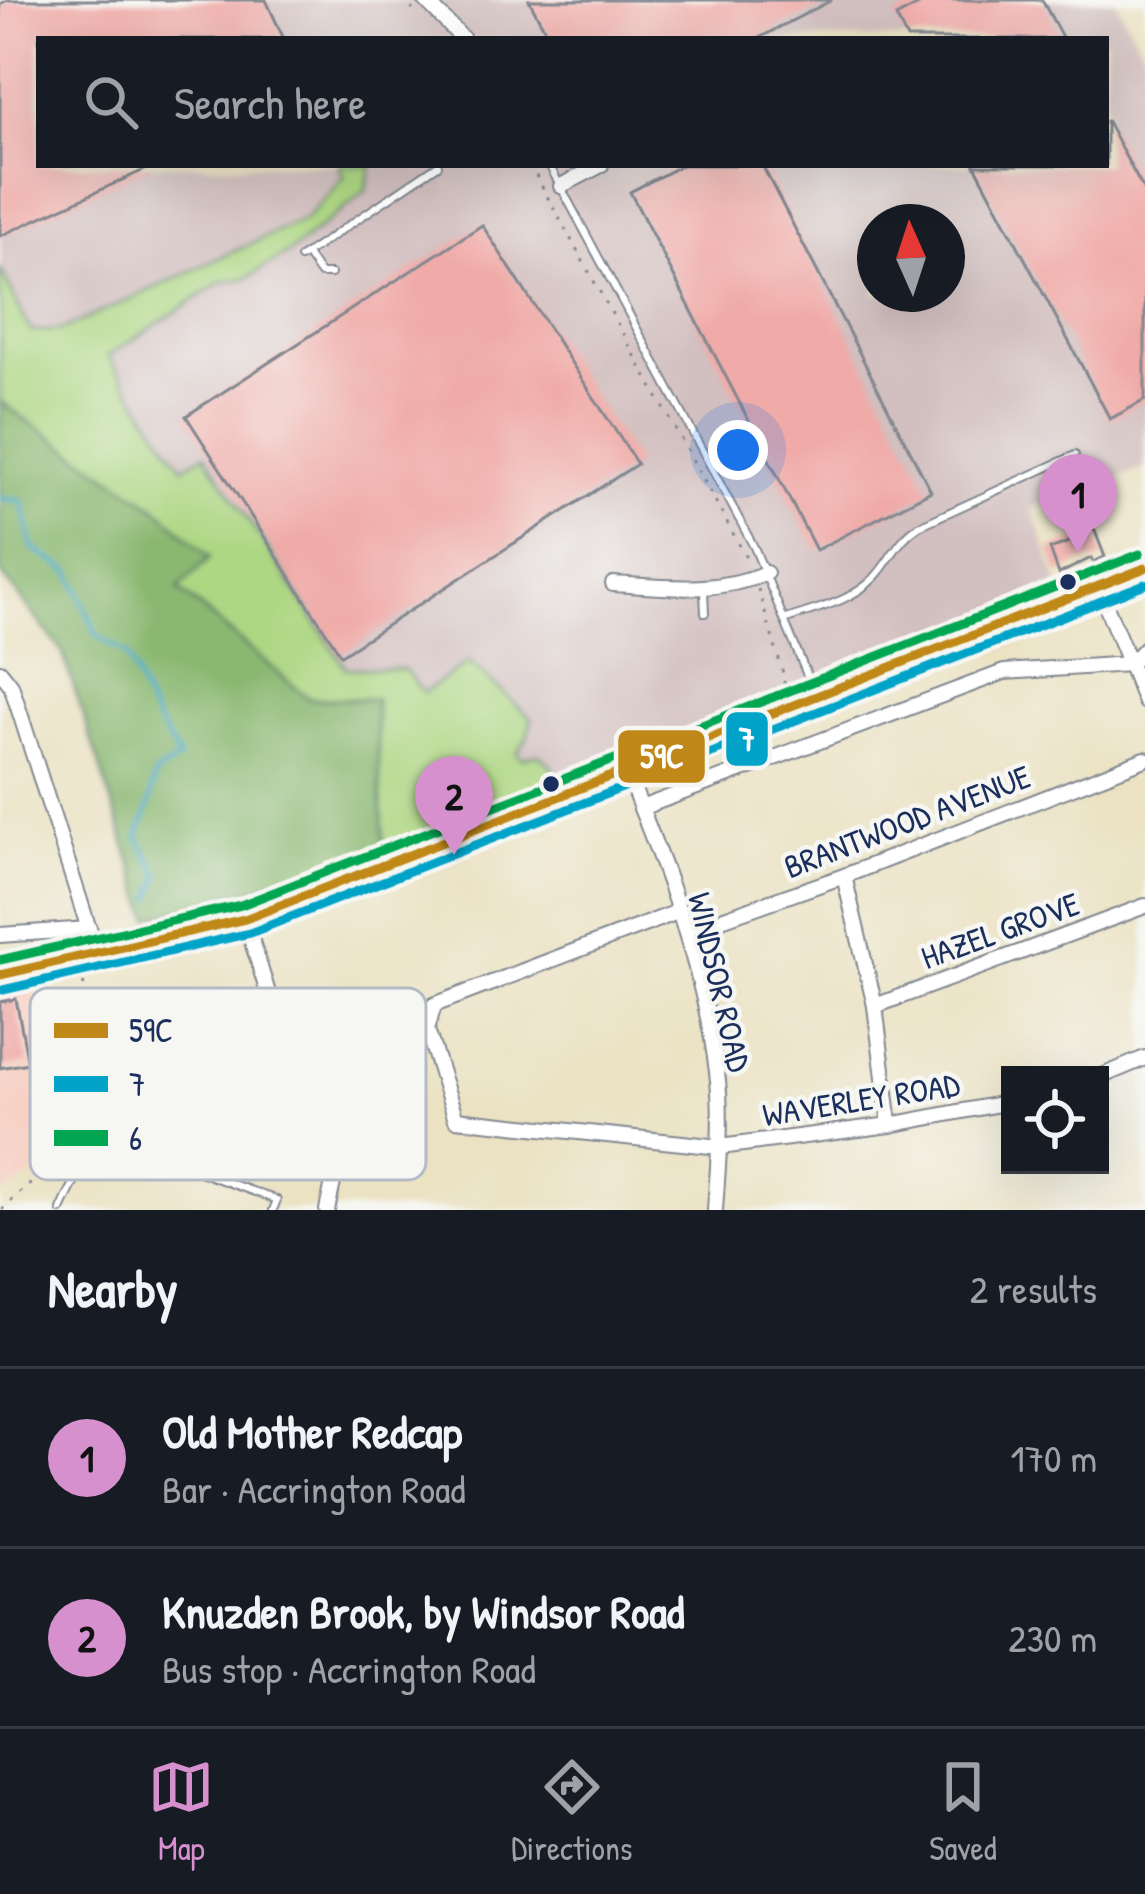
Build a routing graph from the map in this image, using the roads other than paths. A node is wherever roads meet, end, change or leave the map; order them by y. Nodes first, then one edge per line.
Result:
1 (421, 6) edge
2 (459, 36) edge
3 (434, 168) edge
4 (551, 168) edge
5 (595, 168) edge
6 (561, 186) junction
7 (331, 274) dead end
8 (1075, 454) dead end
9 (1145, 568) edge
10 (761, 575) junction
11 (613, 584) dead end
12 (1098, 586) junction
13 (704, 587) junction
14 (704, 613) dead end
15 (784, 620) junction
16 (1145, 648) edge
17 (1130, 664) junction
18 (0, 671) edge
19 (814, 694) junction
20 (1145, 702) edge
21 (1145, 759) edge
22 (627, 773) junction
23 (641, 808) junction
24 (844, 876) junction
25 (1145, 906) edge
26 (680, 911) junction
27 (245, 919) junction
28 (88, 929) junction
29 (687, 932) junction
30 (0, 935) edge
31 (103, 953) junction
32 (0, 975) edge
33 (266, 988) edge
34 (875, 1006) junction
35 (1145, 1058) edge
36 (1109, 1073) edge
37 (1001, 1104) edge
38 (890, 1124) junction
39 (720, 1147) junction
40 (76, 1180) edge
41 (221, 1180) edge
42 (333, 1180) edge
43 (61, 1210) edge
44 (273, 1210) edge
45 (327, 1210) edge
46 (716, 1210) edge

1 - 2 street
3 - 7 lane
4 - 6 lane
5 - 6 street
6 - 10 lane
8 - 15 lane
9 - 12 main road
10 - 13 street
10 - 15 lane
11 - 13 street
12 - 17 street
12 - 19 main road
13 - 14 lane
15 - 19 lane
16 - 17 street
17 - 20 street
17 - 23 street
18 - 28 street
19 - 22 main road
21 - 24 street, BRANTWOOD AVENUE
22 - 23 street, WINDSOR ROAD
22 - 27 main road
23 - 26 street, WINDSOR ROAD
24 - 29 street, BRANTWOOD AVENUE
24 - 34 street
25 - 34 street, HAZEL GROVE
26 - 29 street, WINDSOR ROAD
26 - 39 street, WAVERLEY ROAD
27 - 31 main road
27 - 33 street
28 - 30 street
28 - 31 street
29 - 39 street, WINDSOR ROAD
31 - 32 main road
34 - 38 street
35 - 36 street
37 - 38 street, WAVERLEY ROAD
38 - 39 street, WAVERLEY ROAD
39 - 46 street, WINDSOR ROAD
40 - 43 lane
41 - 44 lane
42 - 45 street

